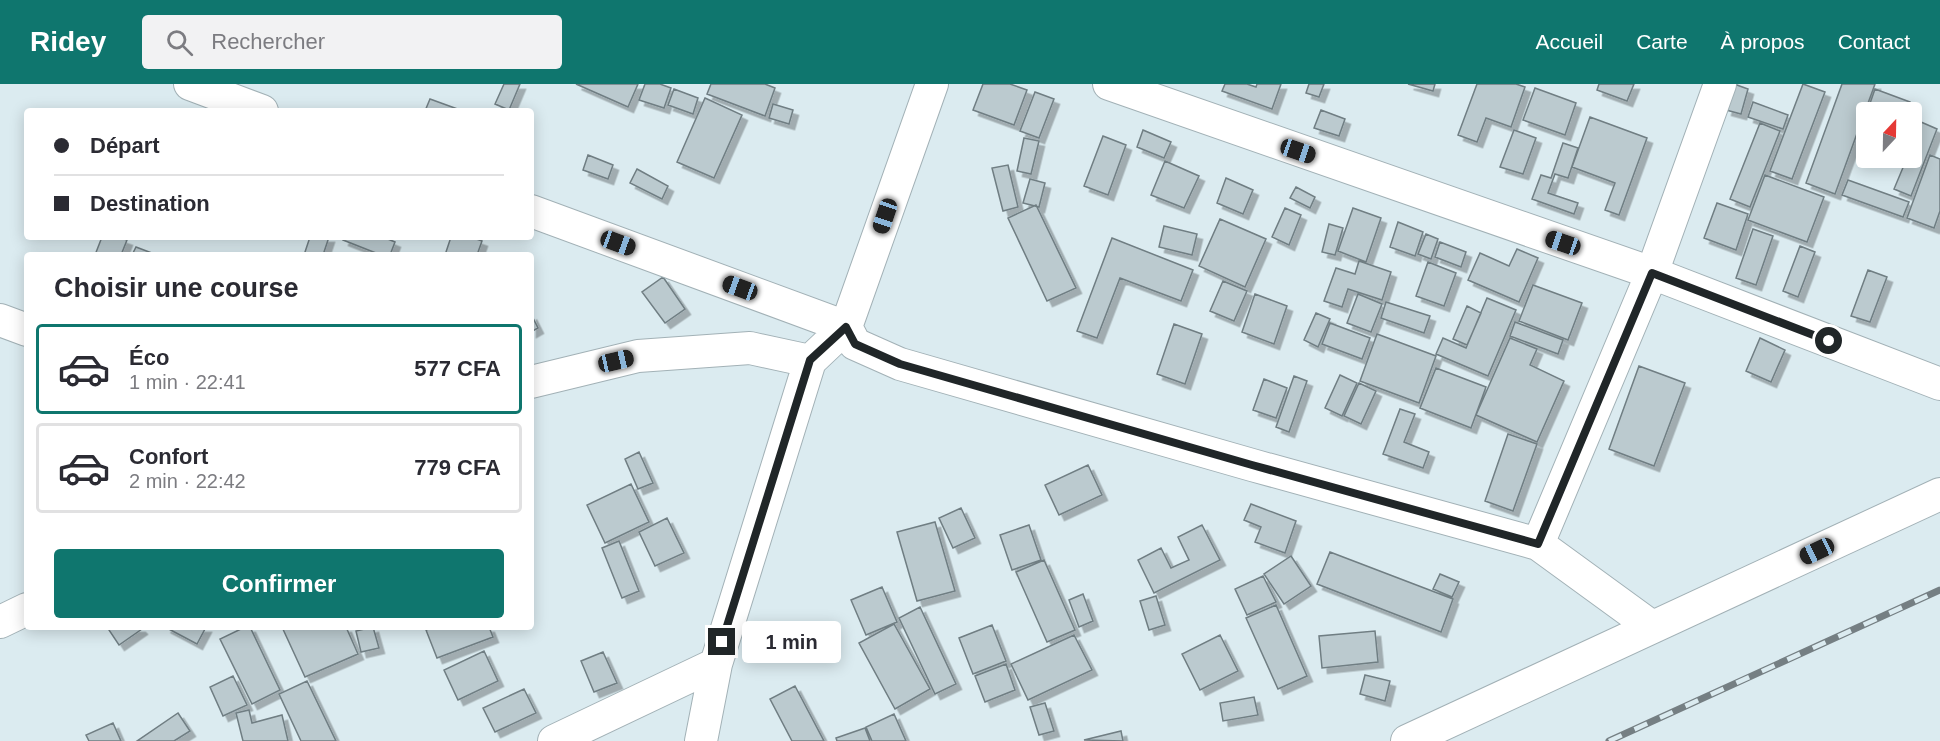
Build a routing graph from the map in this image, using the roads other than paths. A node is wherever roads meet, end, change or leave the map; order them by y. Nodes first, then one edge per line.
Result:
1 (190, 84) edge
2 (932, 84) edge
3 (1109, 84) edge
4 (1720, 84) edge
5 (254, 108) edge
6 (534, 212) edge
7 (1652, 273) junction
8 (0, 320) edge
9 (846, 327) junction
10 (24, 329) edge
11 (810, 360) junction
12 (534, 381) edge
13 (1940, 384) edge
14 (1940, 494) edge
15 (1538, 544) junction
16 (24, 610) edge
17 (0, 622) edge
18 (1652, 627) junction
19 (716, 664) junction
20 (554, 741) edge
21 (701, 741) edge
22 (1407, 741) edge

1 - 5 street
2 - 9 street
3 - 7 street
4 - 7 street
6 - 9 street
7 - 13 street
7 - 15 street
8 - 10 street
9 - 11 street
9 - 15 street
11 - 12 street
11 - 19 street
14 - 18 street
15 - 18 street
16 - 17 street
18 - 22 street
19 - 20 street
19 - 21 street

